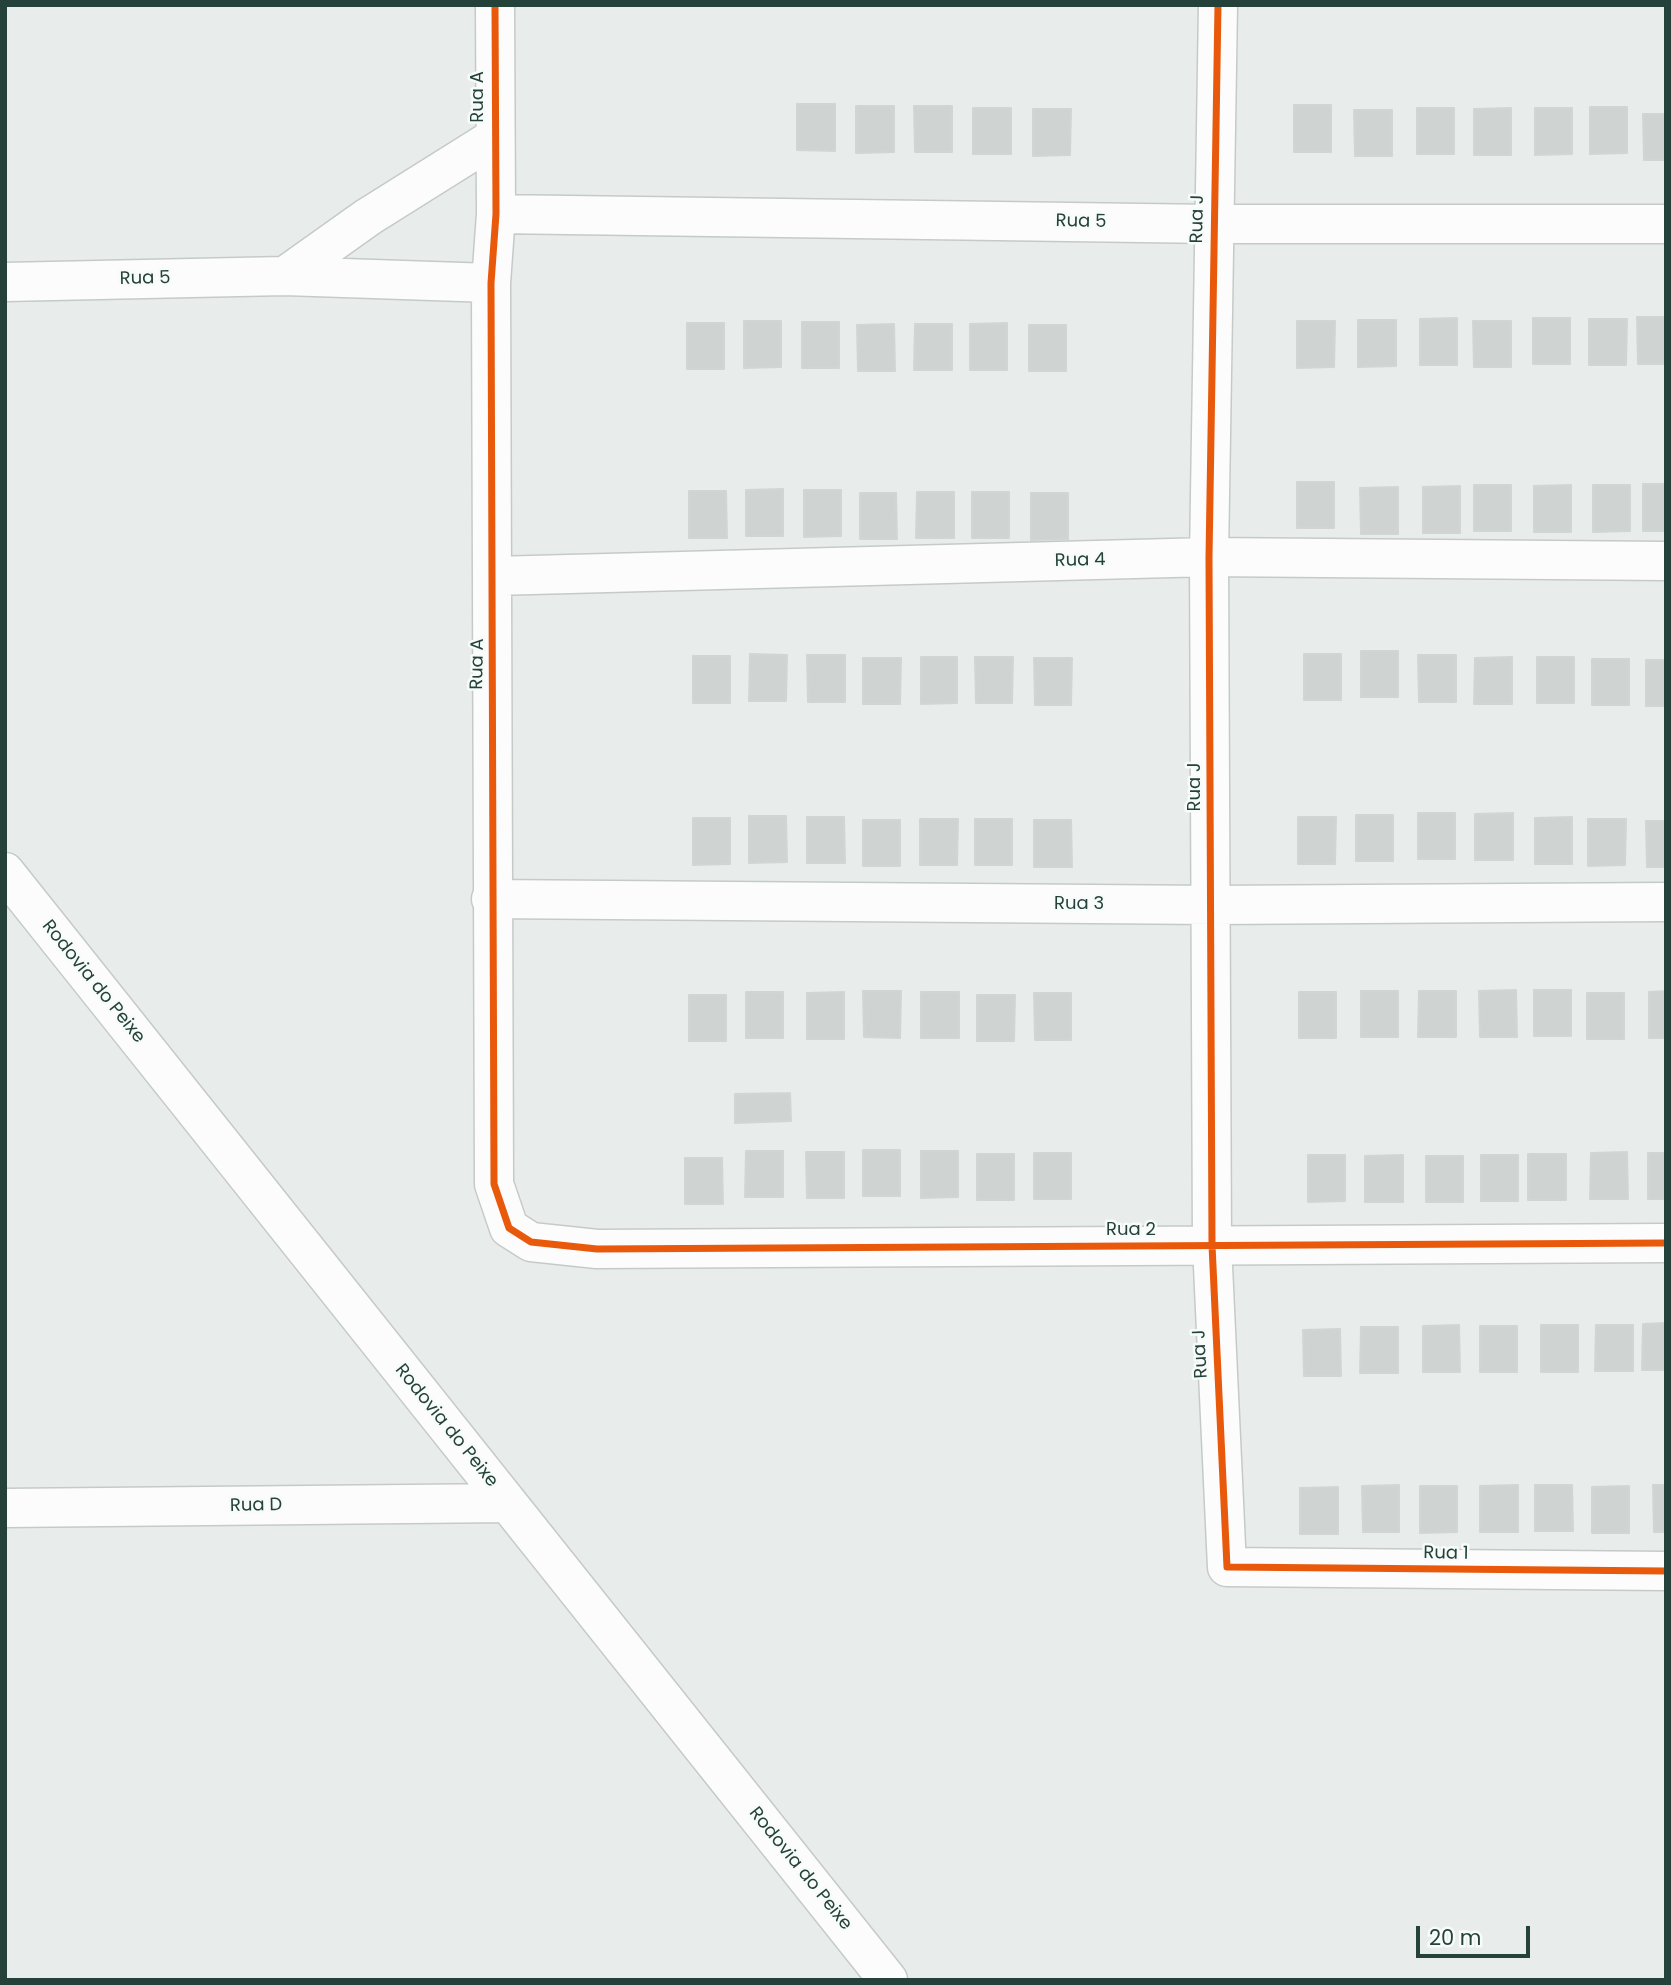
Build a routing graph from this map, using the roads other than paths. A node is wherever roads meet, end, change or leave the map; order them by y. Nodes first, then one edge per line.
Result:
1 (495, 5) edge
2 (1218, 5) edge
3 (494, 138) junction
4 (496, 214) junction
5 (1213, 224) junction
6 (1666, 224) edge
7 (285, 276) junction
8 (5, 282) edge
9 (491, 283) junction
10 (1209, 558) junction
11 (1666, 561) edge
12 (494, 576) junction
13 (5, 872) edge
14 (491, 899) junction
15 (1666, 902) edge
16 (1212, 905) junction
17 (1666, 1243) edge
18 (1212, 1245) junction
19 (597, 1249) joint
20 (508, 1503) junction
21 (5, 1508) edge
22 (1227, 1567) joint
23 (1666, 1572) edge
24 (888, 1980) edge

1 - 3 street, Rua A
2 - 5 street, Rua J
3 - 4 street, Rua A
3 - 7 street
4 - 5 street, Rua 5
4 - 9 street, Rua A
5 - 6 street, Rua 5
5 - 10 street, Rua J
7 - 8 street, Rua 5
7 - 9 street, Rua 5
9 - 12 street, Rua A
10 - 11 street, Rua 4
10 - 12 street, Rua 4
10 - 16 street, Rua J
12 - 14 street, Rua A
13 - 20 street, Rodovia do Peixe
14 - 16 street, Rua 3
14 - 19 street, Rua A
15 - 16 street, Rua 3
16 - 18 street, Rua J
17 - 18 street, Rua 2
18 - 19 street, Rua 2
18 - 22 street, Rua J
20 - 21 street, Rua D
20 - 24 street, Rodovia do Peixe
22 - 23 street, Rua 1

